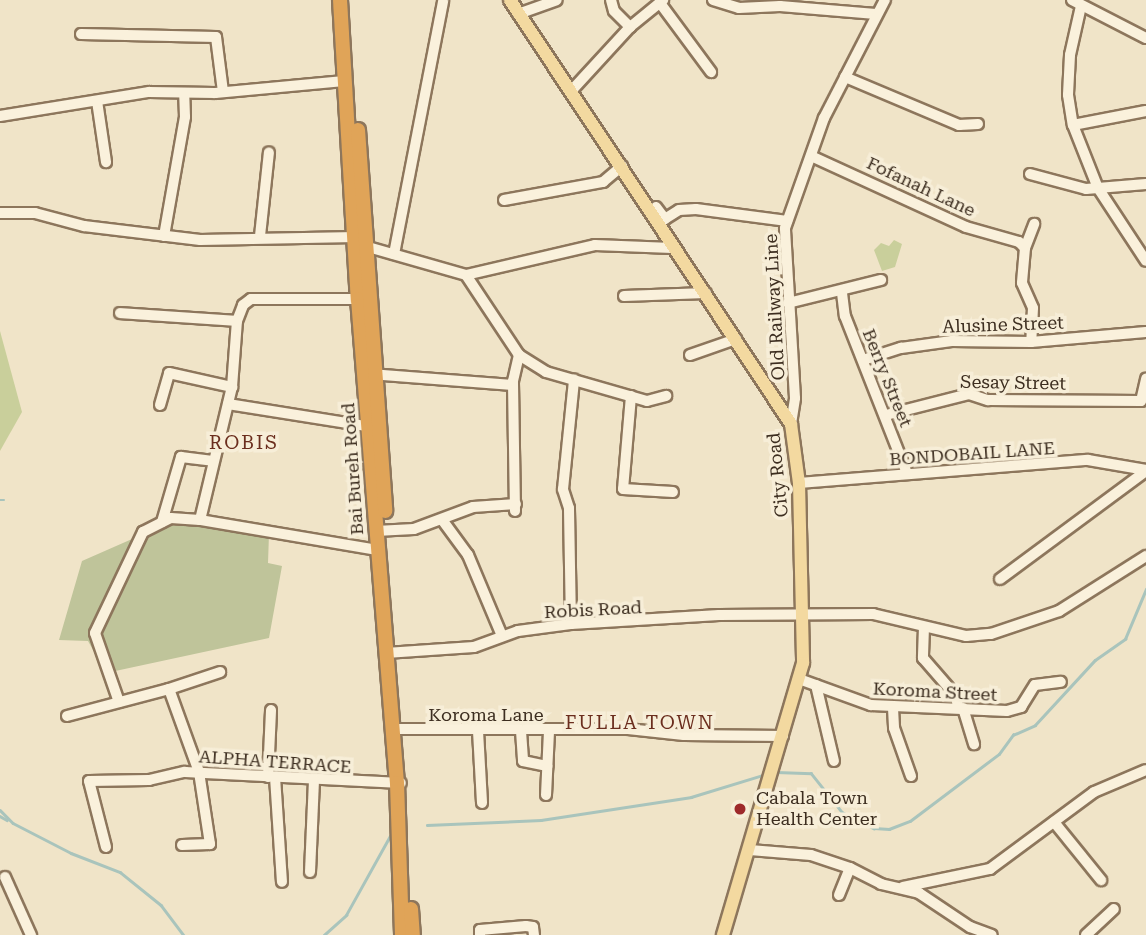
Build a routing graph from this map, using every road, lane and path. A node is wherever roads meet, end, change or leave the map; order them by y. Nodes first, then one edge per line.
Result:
1 (340, 0) edge
2 (348, 0) edge
3 (510, 0) edge
4 (557, 0) edge
5 (611, 0) edge
6 (713, 0) edge
7 (885, 0) edge
8 (443, 1) edge
9 (661, 1) edge
10 (1076, 3) edge
11 (646, 4) edge
12 (518, 14) junction
13 (876, 14) junction
14 (630, 27) junction
15 (81, 34) dead end
16 (1146, 38) edge
17 (711, 72) dead end
18 (845, 77) junction
19 (344, 81) junction
20 (573, 89) junction
21 (223, 92) junction
22 (184, 93) junction
23 (97, 101) junction
24 (1146, 111) edge
25 (0, 116) edge
26 (978, 124) dead end
27 (1073, 125) junction
28 (269, 152) dead end
29 (811, 156) junction
30 (106, 162) dead end
31 (622, 166) junction
32 (1030, 174) dead end
33 (1146, 184) edge
34 (1098, 188) junction
35 (505, 201) dead end
36 (656, 207) dead end
37 (0, 213) edge
38 (662, 220) junction
39 (788, 221) junction
40 (1034, 223) dead end
41 (164, 236) junction
42 (260, 236) junction
43 (362, 242) junction
44 (1022, 245) junction
45 (672, 247) junction
46 (394, 254) junction
47 (1146, 261) edge
48 (466, 275) junction
49 (881, 280) dead end
50 (706, 293) junction
51 (842, 293) junction
52 (624, 296) dead end
53 (358, 299) junction
54 (788, 303) junction
55 (120, 313) dead end
56 (237, 321) junction
57 (1146, 332) edge
58 (736, 339) junction
59 (1031, 342) junction
60 (519, 355) junction
61 (690, 355) dead end
62 (863, 360) junction
63 (371, 374) junction
64 (1146, 379) edge
65 (575, 380) junction
66 (513, 385) junction
67 (232, 387) junction
68 (631, 396) junction
69 (666, 396) dead end
70 (228, 404) junction
71 (160, 405) dead end
72 (886, 415) junction
73 (791, 424) junction
74 (371, 427) junction
75 (213, 461) junction
76 (1146, 471) edge
77 (907, 473) junction
78 (799, 483) junction
79 (673, 492) dead end
80 (200, 520) junction
81 (443, 521) junction
82 (162, 522) junction
83 (381, 531) junction
84 (378, 550) junction
85 (1146, 556) edge
86 (1000, 579) dead end
87 (805, 617) junction
88 (571, 624) junction
89 (924, 627) junction
90 (502, 636) junction
91 (390, 652) junction
92 (220, 672) dead end
93 (799, 679) junction
94 (1061, 682) dead end
95 (816, 685) junction
96 (169, 689) junction
97 (119, 702) junction
98 (960, 707) junction
99 (893, 708) junction
100 (271, 710) dead end
101 (67, 716) dead end
102 (399, 729) junction
103 (478, 731) junction
104 (521, 731) junction
105 (549, 732) junction
106 (783, 736) junction
107 (974, 744) dead end
108 (834, 761) dead end
109 (547, 766) junction
110 (1146, 770) edge
111 (199, 772) junction
112 (911, 776) dead end
113 (272, 777) junction
114 (314, 780) junction
115 (400, 783) junction
116 (546, 795) dead end
117 (482, 803) dead end
118 (1054, 822) junction
119 (182, 845) dead end
120 (106, 847) dead end
121 (750, 850) junction
122 (850, 868) junction
123 (310, 872) dead end
124 (5, 877) dead end
125 (1101, 880) dead end
126 (282, 882) dead end
127 (903, 887) junction
128 (839, 895) dead end
129 (1114, 909) dead end
130 (533, 931) edge
131 (31, 935) edge
132 (402, 935) edge
133 (413, 935) edge
134 (480, 935) edge
135 (723, 935) edge
136 (992, 935) edge
137 (1086, 935) edge

1 - 19 highway, Bai Bureh Road
2 - 43 highway, Bai Bureh Road
3 - 12 main road, City Road
4 - 12 street
5 - 14 street
6 - 13 street
7 - 13 street, Old Railway Line
8 - 46 street
9 - 11 street
9 - 17 street
10 - 16 street
10 - 27 street
11 - 14 street
12 - 20 main road, City Road
13 - 18 street, Old Railway Line
14 - 20 street
15 - 21 street
18 - 26 street
18 - 29 street, Old Railway Line
19 - 21 street
19 - 43 highway, Bai Bureh Road
20 - 31 main road, City Road
21 - 22 street
22 - 23 street
22 - 41 street
23 - 25 street
23 - 30 street
24 - 27 street
27 - 34 street
28 - 42 street
29 - 39 street, Old Railway Line
29 - 44 street, Fofanah Lane
31 - 35 street
31 - 38 main road, City Road
32 - 34 street
33 - 34 street
34 - 47 street
36 - 38 street
37 - 41 street
38 - 39 street
38 - 45 main road, City Road
39 - 54 street, Old Railway Line
40 - 44 street
41 - 42 street
42 - 43 street
43 - 46 street
43 - 53 highway, Bai Bureh Road
43 - 63 highway, Bai Bureh Road
44 - 59 street
45 - 48 street
45 - 50 main road, City Road
46 - 48 street
48 - 60 street
49 - 51 street
50 - 52 street
50 - 58 main road, City Road
51 - 54 street
51 - 62 street, Berry Street
53 - 56 street
53 - 63 highway, Bai Bureh Road
54 - 73 street, Old Railway Line
55 - 56 street
56 - 67 street
57 - 59 street, Alusine Street
58 - 61 street
58 - 73 main road, City Road
59 - 62 street, Alusine Street
60 - 65 street
60 - 66 street
62 - 72 street, Berry Street
63 - 66 street
63 - 74 highway, Bai Bureh Road
63 - 83 highway, Bai Bureh Road
64 - 72 street, Sesay Street
65 - 68 street
65 - 88 street
66 - 81 street
67 - 70 street
67 - 71 street
68 - 69 street
68 - 79 street
70 - 74 street
70 - 75 street
72 - 77 street, Berry Street
73 - 78 main road, City Road
74 - 83 highway, Bai Bureh Road
75 - 80 street
75 - 82 street
76 - 77 street, BONDOBAIL LANE
76 - 86 street
77 - 78 street, BONDOBAIL LANE
78 - 87 main road, City Road
80 - 82 street
80 - 84 street
81 - 83 street
81 - 90 street
82 - 97 street
83 - 84 highway, Bai Bureh Road
83 - 91 highway, Bai Bureh Road
84 - 91 highway, Bai Bureh Road
85 - 89 street, Robis Road
87 - 88 street, Robis Road
87 - 89 street, Robis Road
87 - 93 main road, City Road
88 - 90 street, Robis Road
89 - 98 street
90 - 91 street, Robis Road
91 - 102 highway, Bai Bureh Road
91 - 115 highway, Bai Bureh Road
92 - 96 street
93 - 95 street, Koroma Street
93 - 106 main road, City Road
94 - 98 street, Koroma Street
95 - 99 street, Koroma Street
95 - 108 street
96 - 97 street
96 - 111 street
97 - 101 street
98 - 99 street, Koroma Street
98 - 107 street
99 - 112 street
100 - 113 street
102 - 103 street, Koroma Lane
102 - 115 highway, Bai Bureh Road
103 - 104 street, Koroma Lane
103 - 117 street
104 - 105 street, Koroma Lane
104 - 109 street
105 - 106 street, Koroma Lane
105 - 109 street
106 - 121 main road, City Road
109 - 116 street
110 - 118 street
111 - 113 street, ALPHA TERRACE
111 - 119 street
111 - 120 street, ALPHA TERRACE
113 - 114 street, ALPHA TERRACE
113 - 126 street
114 - 115 street, ALPHA TERRACE
114 - 123 street
115 - 132 highway, Bai Bureh Road
115 - 133 highway, Bai Bureh Road
118 - 125 street
118 - 127 street
121 - 122 street
121 - 135 main road, City Road
122 - 127 street
122 - 128 street
124 - 131 street
127 - 136 street
129 - 137 street
130 - 134 street

